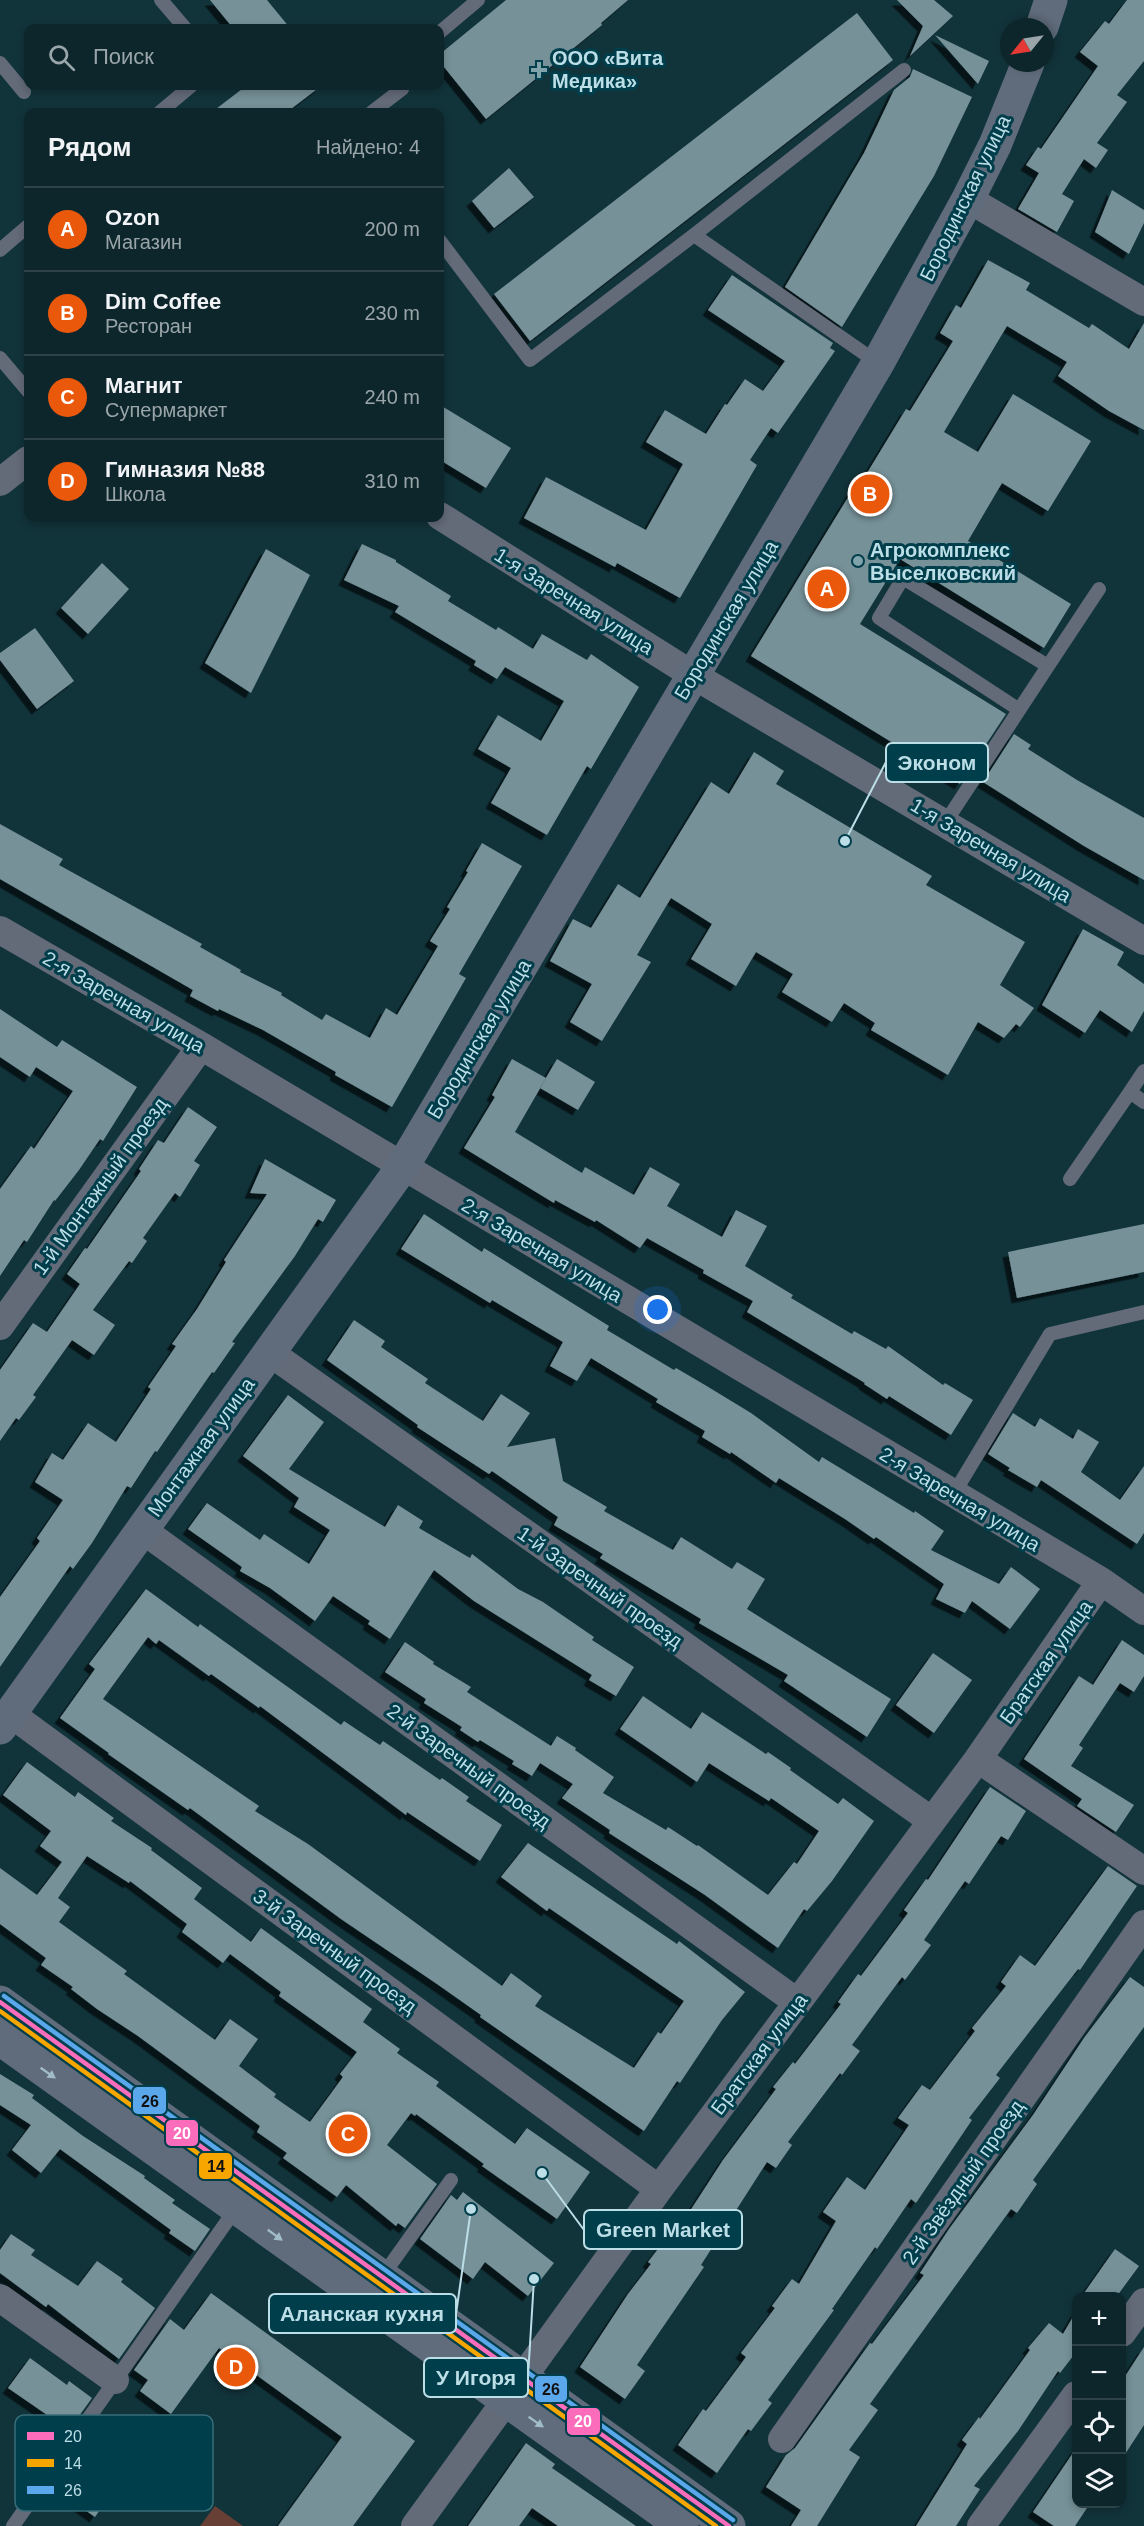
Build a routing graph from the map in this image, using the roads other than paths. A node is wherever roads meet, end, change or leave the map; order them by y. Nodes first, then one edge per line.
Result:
1 (161, 0) edge
2 (478, 0) edge
3 (1051, 0) edge
4 (1045, 18) edge
5 (182, 24) edge
6 (444, 29) edge
7 (0, 63) edge
8 (904, 70) dead end
9 (1024, 72) edge
10 (186, 90) edge
11 (401, 90) edge
12 (24, 92) dead end
13 (165, 108) edge
14 (377, 108) edge
15 (968, 199) junction
16 (24, 229) edge
17 (694, 235) junction
18 (444, 246) edge
19 (0, 250) edge
20 (1144, 302) edge
21 (0, 358) edge
22 (878, 363) junction
23 (24, 386) edge
24 (24, 463) edge
25 (0, 482) edge
26 (444, 519) edge
27 (1099, 589) dead end
28 (1048, 666) junction
29 (693, 675) junction
30 (1018, 709) junction
31 (945, 823) junction
32 (2, 934) edge
33 (1144, 941) edge
34 (201, 1046) junction
35 (1144, 1071) edge
36 (1130, 1092) junction
37 (1144, 1102) edge
38 (403, 1166) junction
39 (1070, 1179) dead end
40 (1144, 1314) edge
41 (0, 1326) edge
42 (269, 1352) junction
43 (953, 1495) junction
44 (141, 1529) junction
45 (1101, 1581) junction
46 (1144, 1611) edge
47 (5, 1721) edge
48 (978, 1759) junction
49 (932, 1821) junction
50 (1144, 1871) edge
51 (1144, 1924) edge
52 (0, 2002) edge
53 (797, 2002) junction
54 (0, 2039) edge
55 (451, 2180) dead end
56 (659, 2189) junction
57 (237, 2207) junction
58 (381, 2278) junction
59 (0, 2298) edge
60 (1144, 2302) edge
61 (1126, 2327) edge
62 (115, 2380) junction
63 (515, 2390) junction
64 (1073, 2400) edge
65 (91, 2415) edge
66 (782, 2439) dead end
67 (23, 2511) edge
68 (13, 2526) edge
69 (415, 2526) edge
70 (682, 2526) edge
71 (729, 2526) edge
72 (981, 2526) edge

1 - 5 lane
2 - 6 lane
3 - 4 main road
7 - 12 lane
8 - 17 lane
9 - 15 main road, Бородинская улица
10 - 13 lane
11 - 14 lane
15 - 20 street
15 - 22 main road, Бородинская улица
16 - 19 lane
17 - 18 lane
17 - 22 lane
21 - 23 lane
22 - 29 main road, Бородинская улица
24 - 25 street
26 - 29 street, 1-я Заречная улица
27 - 28 lane
28 - 30 lane
28 - 30 lane
29 - 31 street, 1-я Заречная улица
29 - 38 main road, Бородинская улица
30 - 31 lane
31 - 33 street, 1-я Заречная улица
32 - 34 street, 2-я Заречная улица
34 - 38 street, 2-я Заречная улица
34 - 41 street, 1-й Монтажный проезд
35 - 36 lane
36 - 37 lane
36 - 39 lane
38 - 42 main road, Монтажная улица
38 - 43 street, 2-я Заречная улица
40 - 43 lane
42 - 44 main road, Монтажная улица
42 - 49 street, 1-й Заречный проезд
43 - 45 street, 2-я Заречная улица
44 - 47 main road, Монтажная улица
44 - 53 street, 2-й Заречный проезд
45 - 46 street, 2-я Заречная улица
45 - 48 street, Братская улица
47 - 56 street, 3-й Заречный проезд
48 - 49 street, Братская улица
48 - 50 street
49 - 53 street, Братская улица
51 - 66 street, 2-й Звёздный проезд
52 - 58 main road
53 - 56 street, Братская улица
54 -> 57 main road
55 - 58 lane
56 - 63 street, Братская улица
57 - 62 lane
57 -> 63 main road
58 - 63 main road
59 - 62 street
60 - 61 street
62 - 65 lane
63 - 69 street, Братская улица
63 -> 70 main road
63 - 71 main road
64 - 72 street
67 - 68 lane

